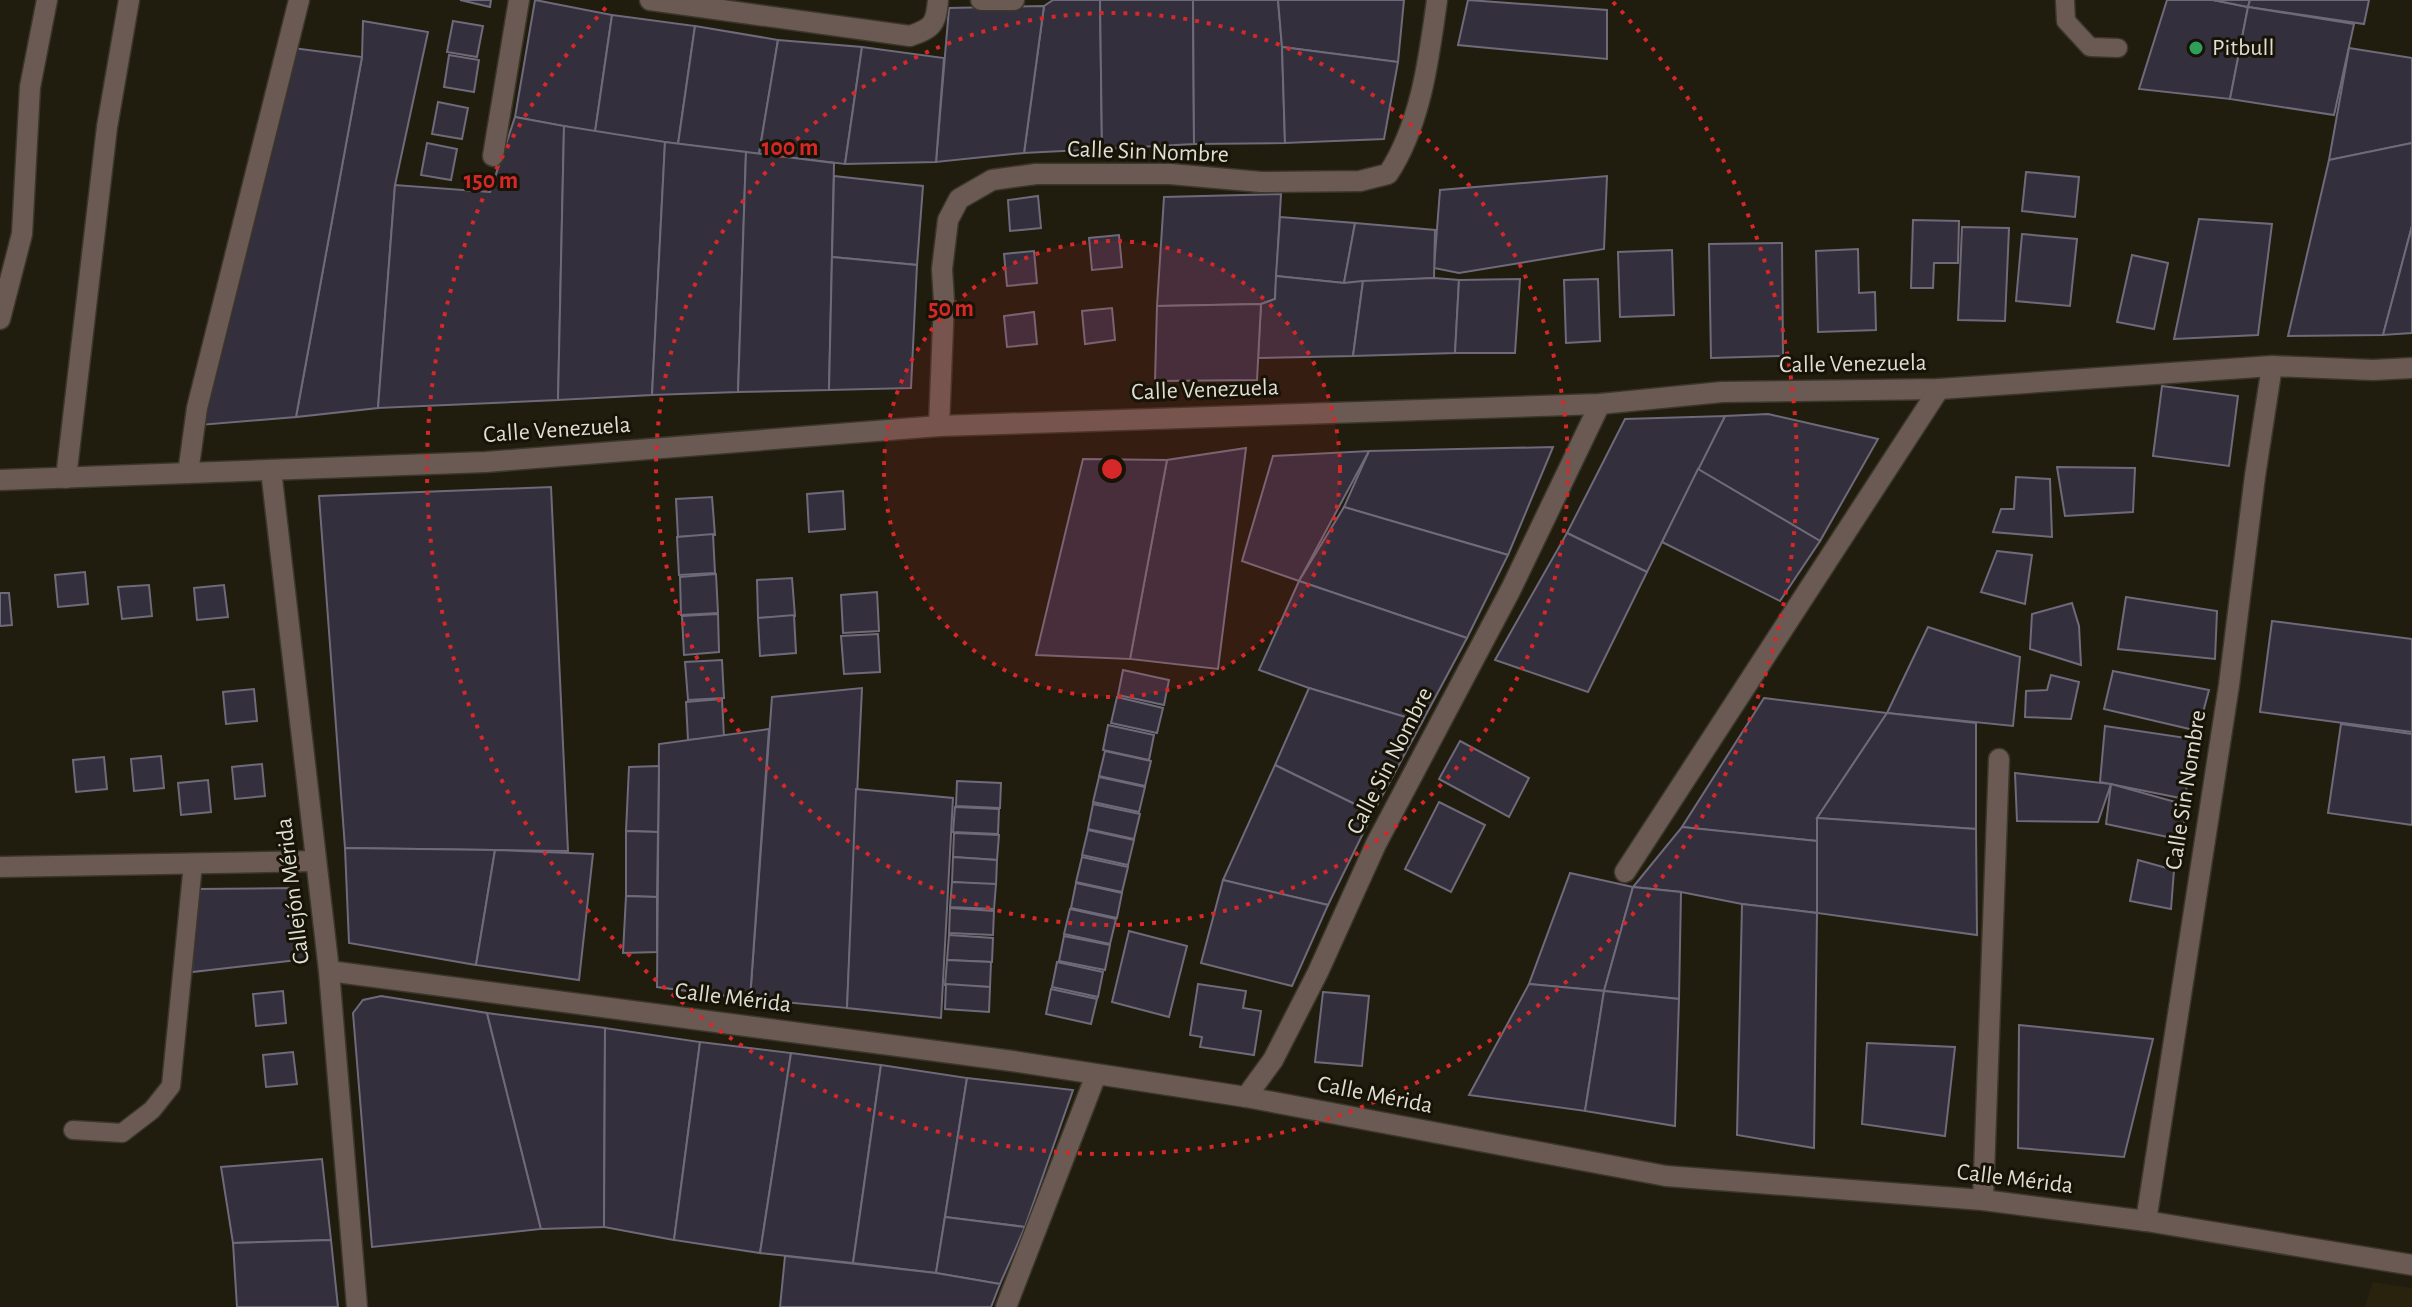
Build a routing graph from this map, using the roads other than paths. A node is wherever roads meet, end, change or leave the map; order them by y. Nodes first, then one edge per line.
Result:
1 (47, 0) edge
2 (129, 0) edge
3 (299, 0) edge
4 (519, 0) edge
5 (650, 0) edge
6 (938, 0) edge
7 (981, 0) edge
8 (1014, 0) edge
9 (1437, 0) edge
10 (2065, 0) edge
11 (748, 7) edge
12 (2118, 48) dead end
13 (493, 156) dead end
14 (0, 319) edge
15 (2272, 366) junction
16 (2412, 368) edge
17 (1939, 389) junction
18 (1600, 404) junction
19 (939, 426) junction
20 (271, 470) junction
21 (188, 473) junction
22 (66, 478) junction
23 (0, 480) edge
24 (1999, 759) dead end
25 (316, 861) junction
26 (193, 864) junction
27 (0, 867) edge
28 (1625, 872) dead end
29 (329, 971) junction
30 (1096, 1075) junction
31 (1246, 1097) junction
32 (73, 1130) dead end
33 (1983, 1200) junction
34 (2146, 1221) junction
35 (2412, 1265) edge
36 (357, 1307) edge
37 (1006, 1307) edge

1 - 14 street
2 - 22 street
3 - 21 street
4 - 13 street
5 - 11 street
6 - 11 street
7 - 8 street
9 - 19 street, Calle Sin Nombre
10 - 12 lane
15 - 16 street, Calle Venezuela
15 - 17 street, Calle Venezuela
15 - 34 street, Calle Sin Nombre
17 - 18 street, Calle Venezuela
17 - 28 street
18 - 19 street, Calle Venezuela
18 - 31 street, Calle Sin Nombre
19 - 20 street, Calle Venezuela
20 - 21 street, Calle Venezuela
20 - 25 street, Callejón Mérida
21 - 22 street, Calle Venezuela
22 - 23 street, Calle Venezuela
24 - 33 street
25 - 26 street
25 - 29 street, Callejón Mérida
26 - 27 street
26 - 32 lane
29 - 30 street, Calle Mérida
29 - 36 street, Callejón Mérida
30 - 31 street, Calle Mérida
30 - 37 street
31 - 33 street, Calle Mérida
33 - 34 street, Calle Mérida
34 - 35 street, Calle Mérida

